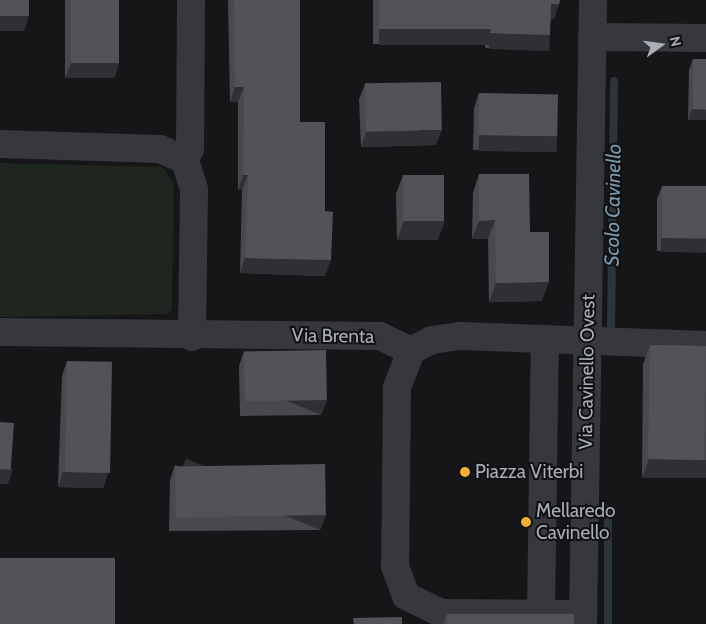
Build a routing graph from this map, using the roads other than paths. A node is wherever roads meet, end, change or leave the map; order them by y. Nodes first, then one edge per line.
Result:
1 (191, 0) edge
2 (593, 0) edge
3 (592, 37) junction
4 (706, 38) edge
5 (0, 144) edge
6 (185, 160) junction
7 (0, 332) edge
8 (192, 337) junction
9 (545, 339) junction
10 (587, 342) junction
11 (706, 345) edge
12 (411, 351) junction
13 (541, 614) junction
14 (583, 619) edge

1 - 6 street
2 - 3 street, Via Cavinello Ovest
3 - 4 street
3 - 10 street, Via Cavinello Ovest
5 - 6 street
6 - 8 street
7 - 8 street, Via Brenta
8 - 12 street, Via Brenta
9 - 10 street
9 - 12 street
9 - 13 street
10 - 11 street
10 - 14 street, Via Cavinello Ovest
12 - 13 street
13 - 14 street

